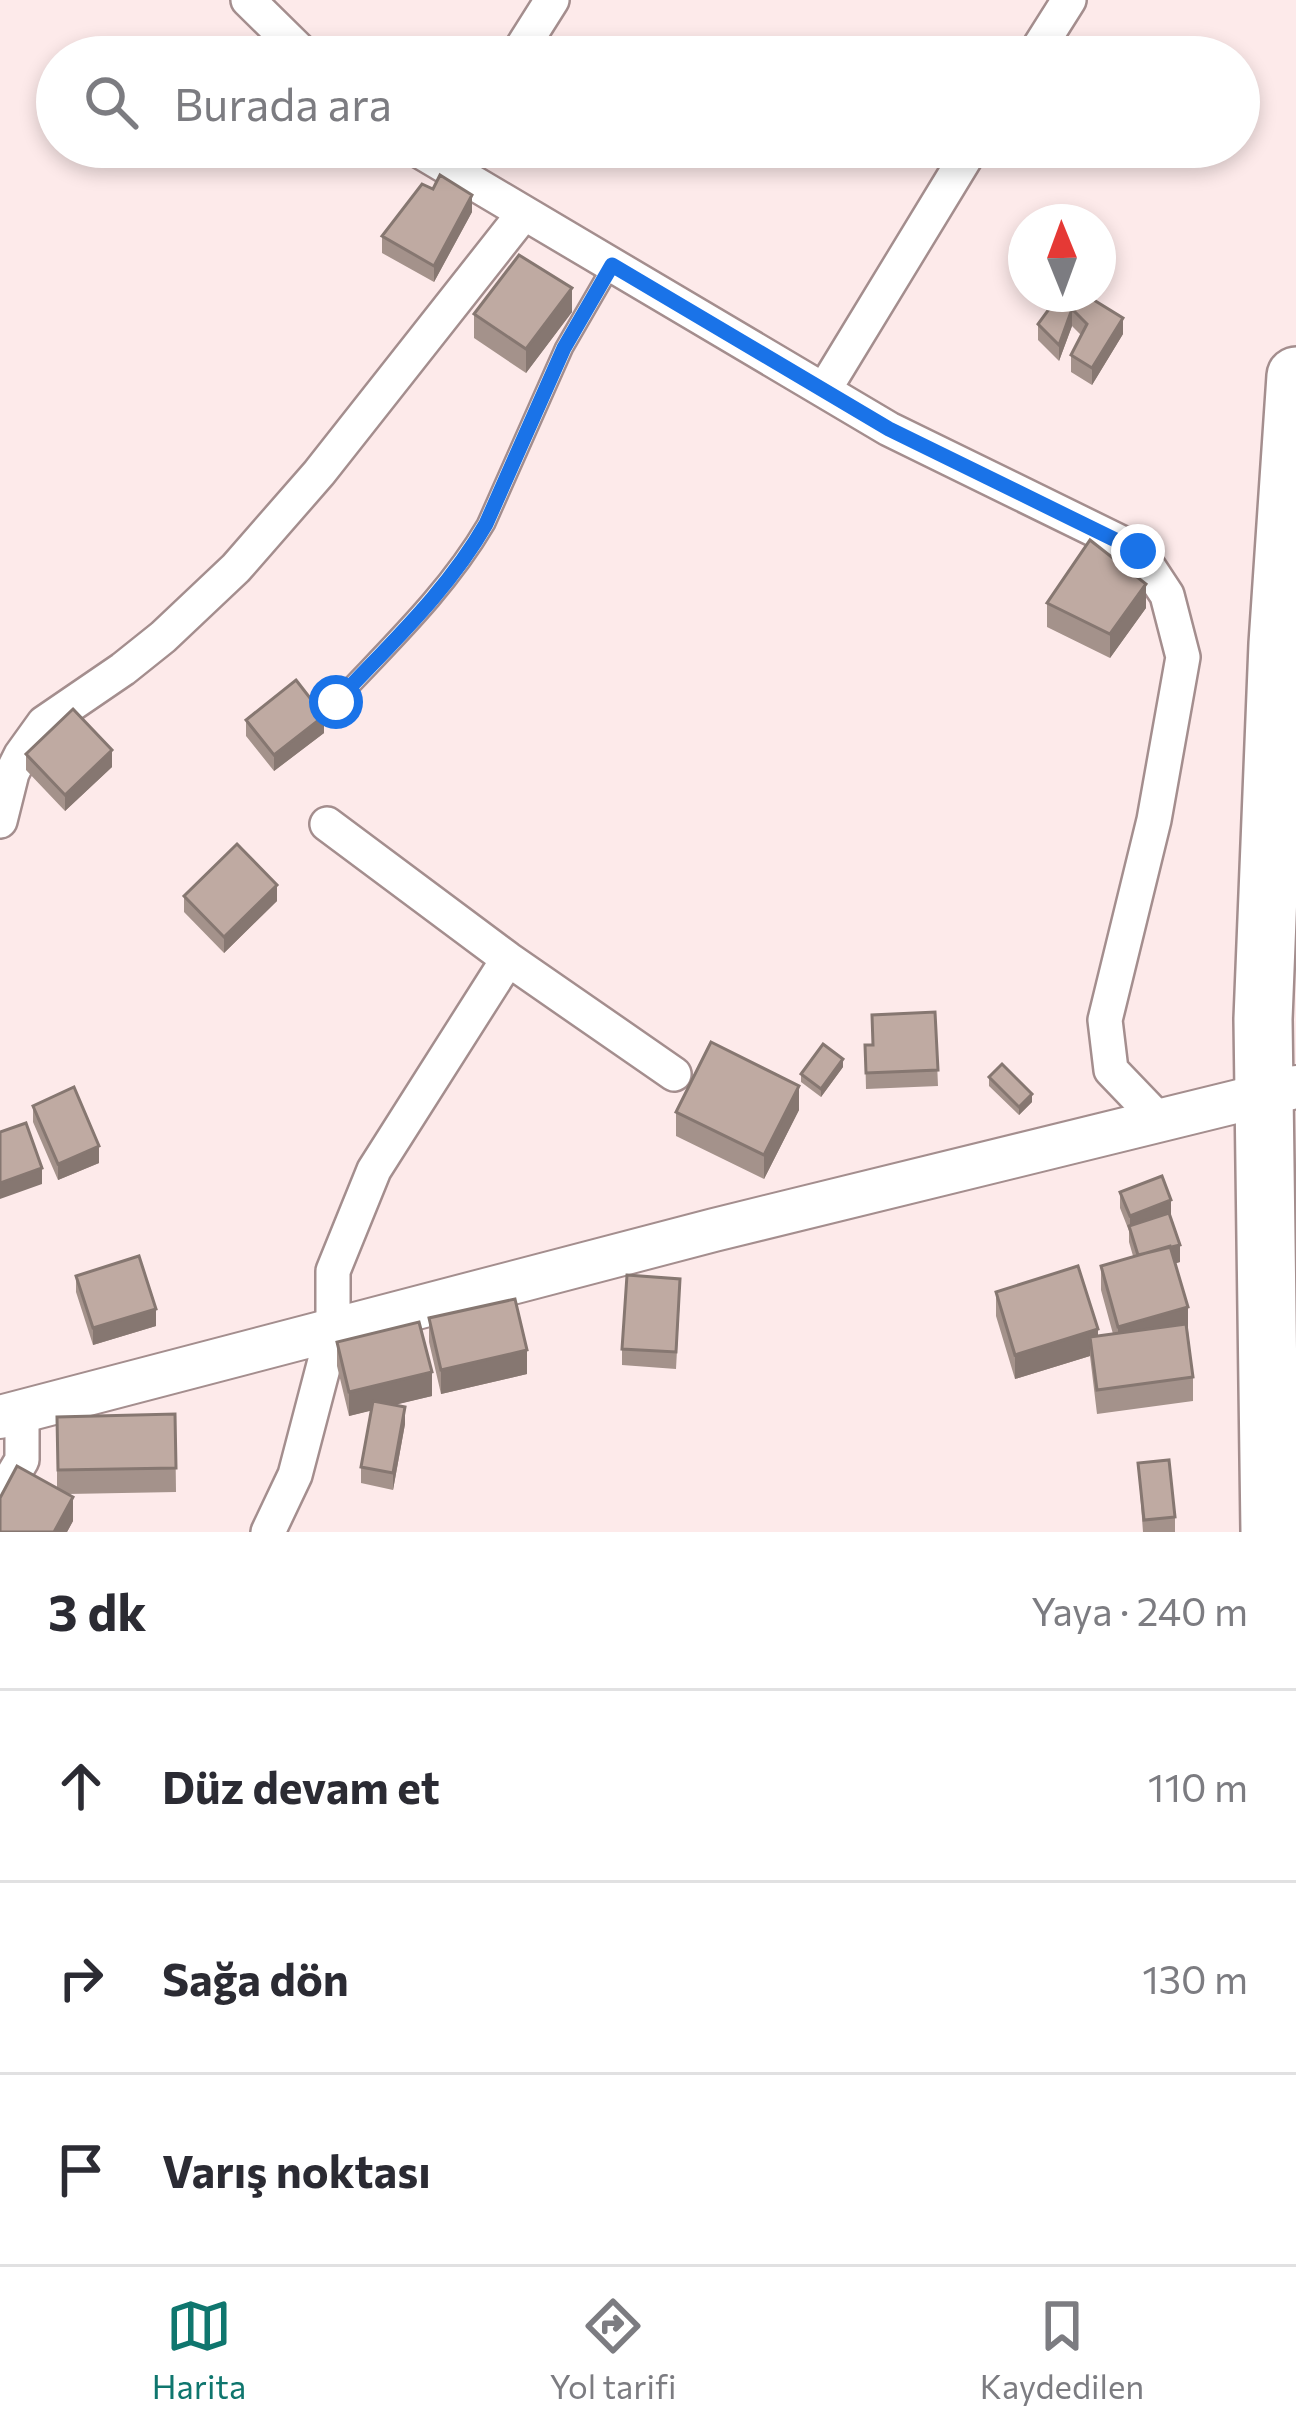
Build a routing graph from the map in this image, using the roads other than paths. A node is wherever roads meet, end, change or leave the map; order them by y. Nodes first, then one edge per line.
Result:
1 (552, 0) edge
2 (1070, 0) edge
3 (265, 6) edge
4 (289, 36) edge
5 (529, 36) edge
6 (1047, 36) edge
7 (468, 168) edge
8 (959, 168) edge
9 (524, 213) junction
10 (612, 265) junction
11 (1296, 376) edge
12 (824, 390) junction
13 (336, 702) dead end
14 (0, 821) edge
15 (327, 824) dead end
16 (508, 959) junction
17 (674, 1074) dead end
18 (1281, 1091) edge
19 (1160, 1120) junction
20 (333, 1330) junction
21 (11, 1414) edge
22 (0, 1497) edge
23 (268, 1532) edge
24 (1270, 1532) edge

1 - 5 street
2 - 6 street
3 - 4 street
7 - 9 street
8 - 12 street
9 - 10 street
9 - 14 street
10 - 12 street
10 - 13 lane
11 - 18 highway
12 - 19 street
15 - 16 street
16 - 17 street
16 - 20 street
18 - 19 street
18 - 24 highway
19 - 20 street
20 - 21 street
20 - 23 street
21 - 22 street

